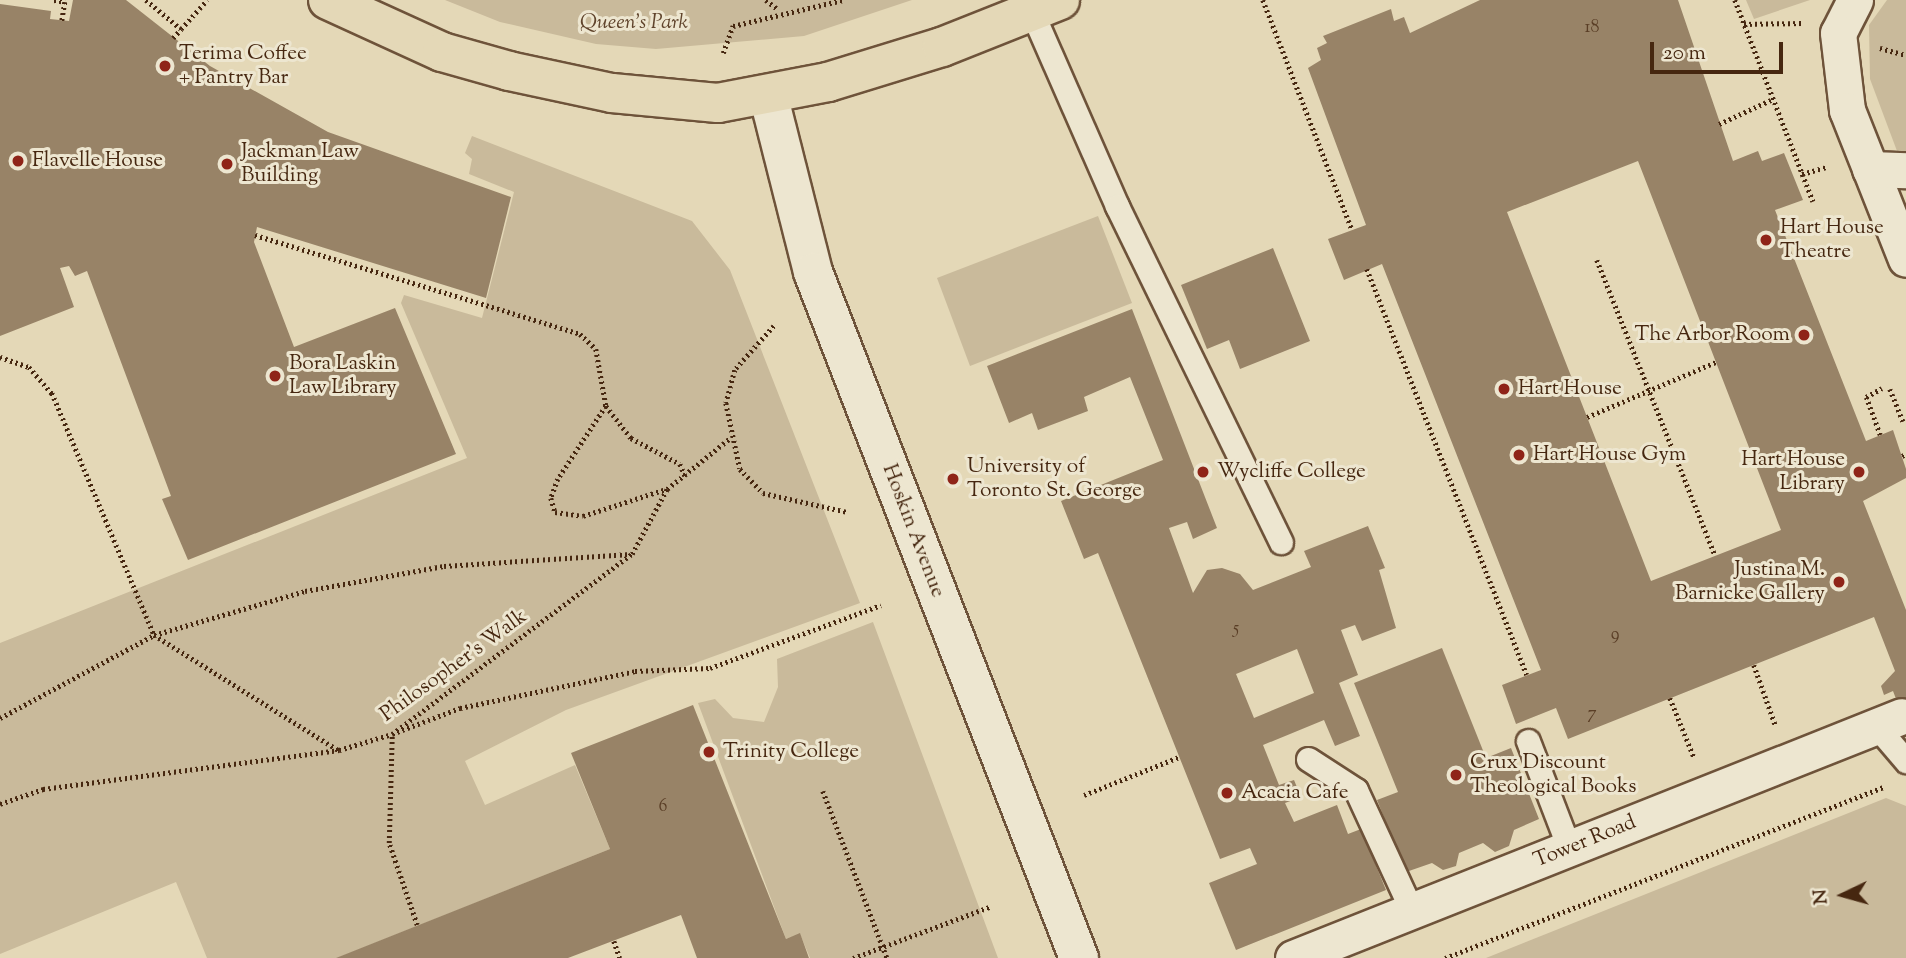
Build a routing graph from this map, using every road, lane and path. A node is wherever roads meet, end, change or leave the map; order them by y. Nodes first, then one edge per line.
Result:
1 (54, 0) edge
2 (146, 0) edge
3 (207, 0) edge
4 (328, 0) edge
5 (766, 0) edge
6 (843, 0) edge
7 (1263, 0) edge
8 (1735, 0) edge
9 (1854, 0) edge
10 (65, 1) edge
11 (819, 3) edge
12 (1045, 5) edge
13 (779, 10) junction
14 (62, 21) dead end
15 (1744, 24) junction
16 (181, 29) junction
17 (1838, 33) junction
18 (173, 38) dead end
19 (723, 52) dead end
20 (769, 98) junction
21 (1773, 99) junction
22 (1719, 124) dead end
23 (1855, 166) junction
24 (1906, 170) edge
25 (1802, 174) junction
26 (1813, 201) dead end
27 (1352, 230) dead end
28 (255, 235) dead end
29 (1906, 259) edge
30 (1597, 260) dead end
31 (1367, 270) dead end
32 (774, 326) dead end
33 (0, 357) edge
34 (1716, 362) dead end
35 (1882, 388) dead end
36 (1890, 389) dead end
37 (1647, 390) junction
38 (606, 406) junction
39 (1587, 417) dead end
40 (1903, 422) dead end
41 (1880, 435) dead end
42 (729, 439) junction
43 (684, 476) junction
44 (667, 489) junction
45 (847, 512) dead end
46 (1281, 542) dead end
47 (632, 554) junction
48 (1715, 555) dead end
49 (881, 605) dead end
50 (154, 635) junction
51 (1754, 665) dead end
52 (1527, 675) dead end
53 (1670, 698) dead end
54 (0, 718) edge
55 (1890, 721) joint
56 (1765, 731) dead end
57 (392, 734) junction
58 (1528, 741) dead end
59 (339, 750) junction
60 (1179, 757) dead end
61 (1308, 759) dead end
62 (1906, 761) edge
63 (1734, 783) junction
64 (1892, 783) dead end
65 (824, 791) dead end
66 (1084, 795) dead end
67 (0, 804) edge
68 (1569, 848) junction
69 (992, 906) dead end
70 (1412, 911) junction
71 (417, 925) dead end
72 (614, 941) dead end
73 (882, 947) junction
74 (620, 958) edge
75 (853, 958) edge
76 (887, 958) edge
77 (1079, 958) edge
78 (1293, 958) edge
79 (1445, 958) edge

1 - 10 path
2 - 16 path
3 - 16 path
4 - 20 main road
5 - 13 path
6 - 11 path
7 - 27 path
8 - 15 path
9 - 17 street
10 - 14 path
11 - 13 path
12 - 20 main road
12 - 46 lane
13 - 19 path
15 - 17 path
15 - 21 path
16 - 18 path
17 - 23 street
20 - 77 street, Hoskin Avenue
21 - 22 path
21 - 25 path
23 - 24 street
23 - 25 path
23 - 29 street
25 - 26 path
28 - 38 path
30 - 37 path
31 - 52 path
32 - 42 path
33 - 50 path
34 - 37 path
35 - 41 path
36 - 40 path
37 - 39 path
37 - 48 path
38 - 43 path
38 - 44 path
42 - 43 path, Philosopher's Walk
42 - 45 path
43 - 44 path, Philosopher's Walk
44 - 47 path, Philosopher's Walk
47 - 50 path
47 - 57 path, Philosopher's Walk
49 - 57 path
50 - 54 path
50 - 59 path
51 - 56 path
53 - 63 path
55 - 62 lane
55 - 63 street, Tower Road
57 - 59 path, Philosopher's Walk
57 - 71 path
58 - 68 lane
59 - 67 path, Philosopher's Walk
60 - 66 path
61 - 70 lane
63 - 68 street, Tower Road
64 - 79 path
65 - 73 path
68 - 70 street, Tower Road
69 - 73 path
70 - 78 street, Tower Road
72 - 74 path
73 - 75 path
73 - 76 path

